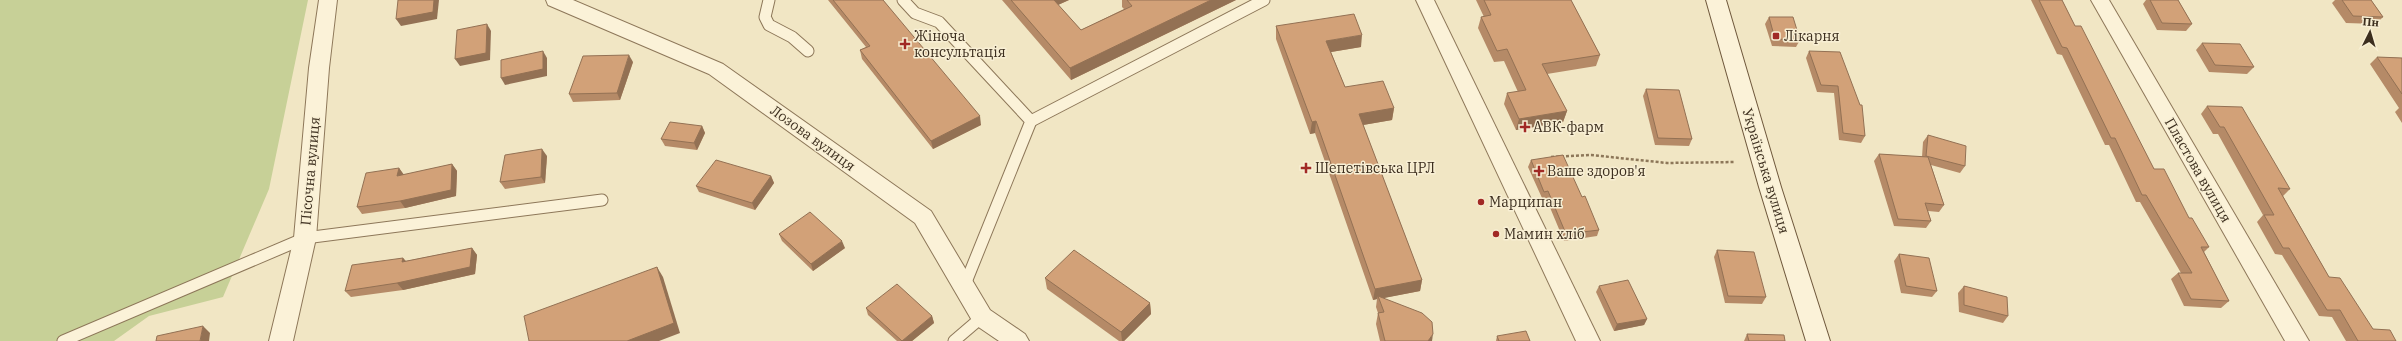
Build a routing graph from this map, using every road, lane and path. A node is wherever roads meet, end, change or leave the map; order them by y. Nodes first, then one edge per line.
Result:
1 (328, 0) edge
2 (555, 0) edge
3 (769, 0) edge
4 (903, 0) edge
5 (1264, 0) edge
6 (1425, 0) edge
7 (1716, 0) edge
8 (2100, 0) edge
9 (808, 51) dead end
10 (1031, 121) junction
11 (1550, 157) edge
12 (1735, 162) dead end
13 (602, 200) dead end
14 (305, 238) junction
15 (964, 287) junction
16 (982, 317) junction
17 (63, 341) edge
18 (281, 341) edge
19 (954, 341) edge
20 (1017, 341) edge
21 (1588, 341) edge
22 (1818, 341) edge
23 (2297, 341) edge

1 - 14 street, Пісочна вулиця
2 - 15 street, Лозова вулиця
3 - 9 lane
4 - 10 lane
5 - 10 lane
6 - 21 street
7 - 22 main road, Українська вулиця
8 - 23 street, Пластова вулиця
10 - 15 lane
11 - 12 path
13 - 14 lane
14 - 17 lane
14 - 18 street, Пісочна вулиця
15 - 16 street, Лозова вулиця
16 - 19 lane
16 - 20 street, Лозова вулиця

